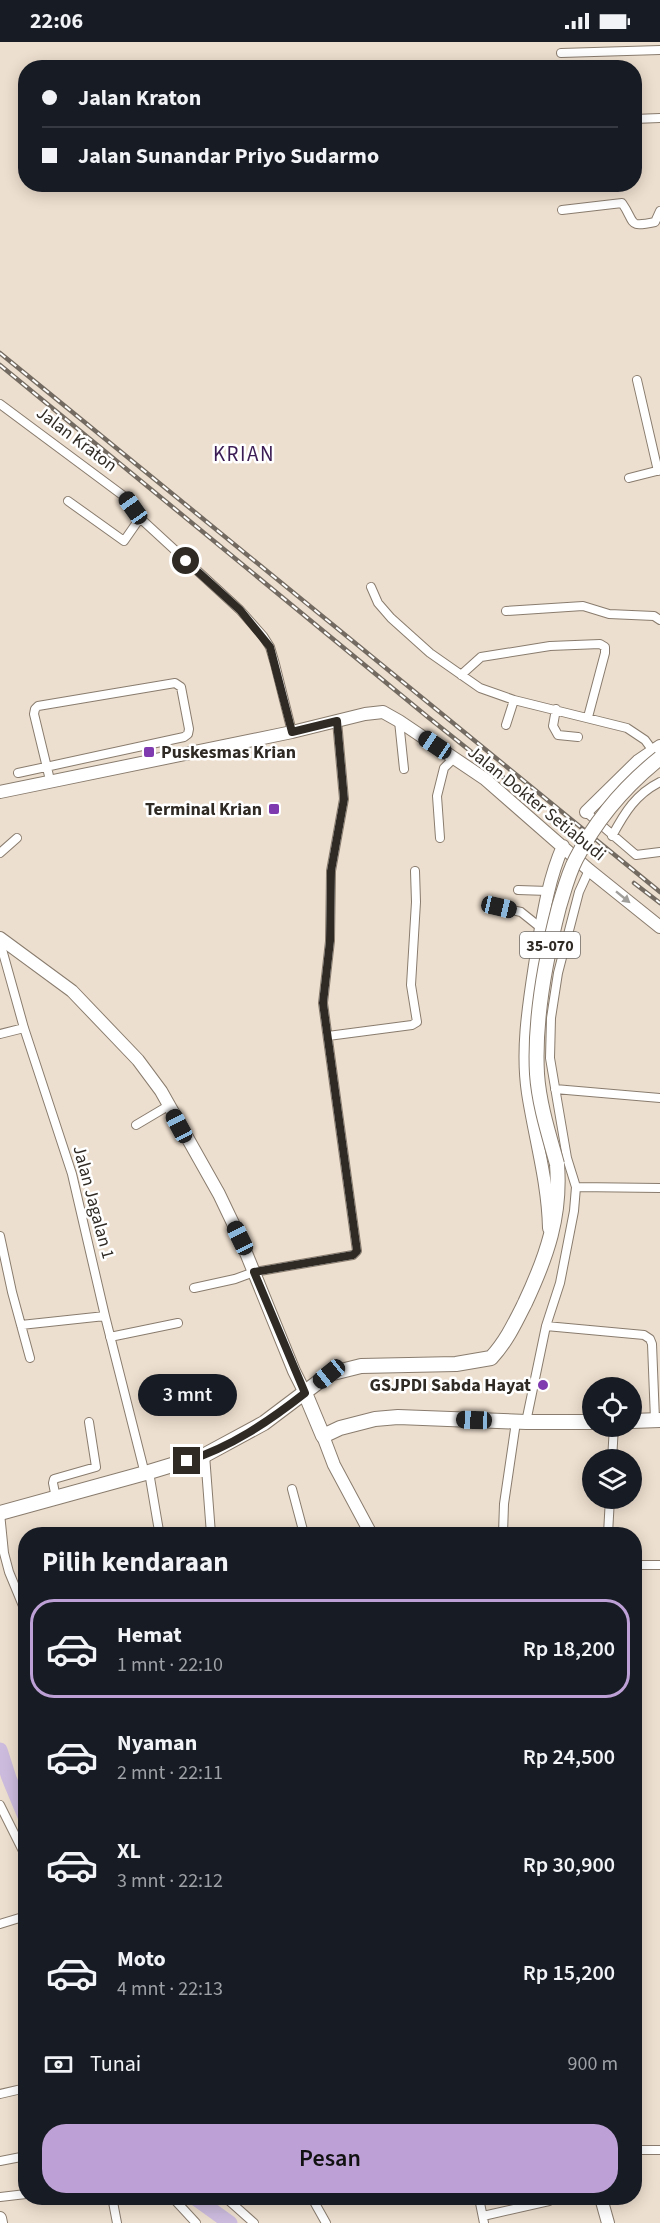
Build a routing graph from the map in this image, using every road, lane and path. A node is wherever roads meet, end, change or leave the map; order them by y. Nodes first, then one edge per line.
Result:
1 (660, 50) edge
2 (561, 53) dead end
3 (660, 118) edge
4 (642, 119) edge
5 (562, 210) dead end
6 (660, 211) edge
7 (637, 380) dead end
8 (0, 404) edge
9 (659, 470) edge
10 (629, 478) dead end
11 (68, 501) dead end
12 (140, 518) junction
13 (371, 587) dead end
14 (506, 611) dead end
15 (660, 620) edge
16 (461, 675) junction
17 (513, 700) junction
18 (556, 709) junction
19 (588, 717) junction
20 (337, 721) junction
21 (399, 721) junction
22 (506, 725) dead end
23 (292, 732) junction
24 (578, 737) dead end
25 (658, 754) edge
26 (454, 758) junction
27 (47, 767) junction
28 (404, 769) dead end
29 (18, 773) dead end
30 (50, 780) junction
31 (660, 782) edge
32 (0, 792) edge
33 (586, 812) joint
34 (611, 834) junction
35 (18, 838) dead end
36 (440, 838) dead end
37 (567, 850) junction
38 (660, 852) edge
39 (0, 854) edge
40 (588, 868) junction
41 (415, 871) dead end
42 (518, 890) dead end
43 (548, 891) junction
44 (499, 907) dead end
45 (660, 927) edge
46 (541, 928) junction
47 (0, 938) edge
48 (0, 942) edge
49 (541, 1017) junction
50 (24, 1028) junction
51 (0, 1034) edge
52 (328, 1036) junction
53 (555, 1089) junction
54 (660, 1098) edge
55 (168, 1106) junction
56 (136, 1125) dead end
57 (576, 1187) junction
58 (660, 1188) edge
59 (0, 1236) edge
60 (540, 1267) junction
61 (254, 1272) junction
62 (194, 1288) dead end
63 (105, 1316) junction
64 (178, 1323) dead end
65 (21, 1325) junction
66 (546, 1326) junction
67 (110, 1337) junction
68 (30, 1358) dead end
69 (305, 1393) junction
70 (657, 1420) edge
71 (642, 1421) edge
72 (89, 1422) dead end
73 (521, 1422) junction
74 (582, 1422) edge
75 (323, 1436) junction
76 (205, 1455) junction
77 (147, 1473) junction
78 (292, 1489) dead end
79 (56, 1498) junction
80 (609, 1509) edge
81 (0, 1513) edge
82 (158, 1527) edge
83 (210, 1527) edge
84 (302, 1527) edge
85 (367, 1527) edge
86 (503, 1527) edge
87 (608, 1527) edge
88 (660, 1565) edge
89 (642, 1566) edge
90 (18, 1594) edge
91 (0, 1805) edge
92 (18, 1841) edge
93 (18, 1918) edge
94 (0, 1924) edge
95 (18, 2090) edge
96 (0, 2094) edge
97 (642, 2150) edge
98 (660, 2150) edge
99 (18, 2158) edge
100 (0, 2161) edge
101 (18, 2195) edge
102 (0, 2197) edge
103 (114, 2205) edge
104 (179, 2205) edge
105 (234, 2205) edge
106 (316, 2205) edge
107 (535, 2205) edge
108 (603, 2205) edge
109 (0, 2218) edge
110 (484, 2219) edge
111 (1, 2223) edge
112 (117, 2223) edge
113 (196, 2223) edge
114 (254, 2223) edge
115 (326, 2223) edge
116 (608, 2223) edge

1 - 2 street
3 - 4 street
5 - 6 street
7 - 9 street
8 - 12 street, Jalan Kraton
9 - 10 street
11 - 12 street
12 - 23 street, Jalan Kraton
13 - 16 street
14 - 15 street
16 - 17 street
16 - 19 street
17 - 18 street
17 - 22 street
18 - 19 street
18 - 24 street
19 - 25 street
20 - 21 main road, Jalan Dokter Setiabudi
20 - 23 main road, Jalan Dokter Setiabudi
20 - 52 street
21 - 26 main road, Jalan Dokter Setiabudi
21 - 28 street
23 - 30 main road, Jalan Dokter Setiabudi
25 - 33 main road
25 - 60 main road, 35-070, bridge
26 - 36 street
26 - 37 main road, Jalan Dokter Setiabudi
27 - 27 street
27 - 29 street
27 - 30 street
30 - 32 main road, Jalan Dokter Setiabudi
31 - 34 street
33 - 34 street
34 - 38 street
35 - 39 street
37 - 40 main road, Jalan Dokter Setiabudi
37 - 43 main road
40 -> 45 main road, Jalan Dokter Setiabudi
40 - 49 street
41 - 52 street
42 - 43 street
43 - 46 main road
44 - 46 street
46 - 49 main road
47 - 55 main road
48 - 50 street, Jalan Jagalan 1
49 - 53 street
49 - 60 main road
50 - 51 street
50 - 63 street, Jalan Jagalan 1
52 - 61 street
53 - 54 street
53 - 57 street
55 - 56 street
55 - 61 main road
57 - 58 street
57 - 66 street
59 - 65 street
60 - 69 main road, 35-070
61 - 62 street
61 - 69 main road
63 - 65 street
63 - 67 street, Jalan Jagalan 1
64 - 67 street
65 - 68 street
66 - 70 street
66 - 73 street
67 - 77 street, Jalan Jagalan 1
69 - 75 main road
69 - 76 main road
70 - 71 main road
72 - 79 street
73 - 74 main road
73 - 75 main road
73 - 86 street
75 - 85 main road
76 - 77 main road
76 - 83 street
77 - 79 main road
77 - 82 street, Jalan Jagalan 1
78 - 84 street
79 - 81 main road
80 - 87 street
81 - 90 street
88 - 89 street
91 - 92 street
93 - 94 street
95 - 96 street
97 - 98 street
99 - 100 street
101 - 102 street
103 - 112 street
104 - 113 street
105 - 114 street
106 - 115 street
107 - 110 street
108 - 116 main road
109 - 111 main road

